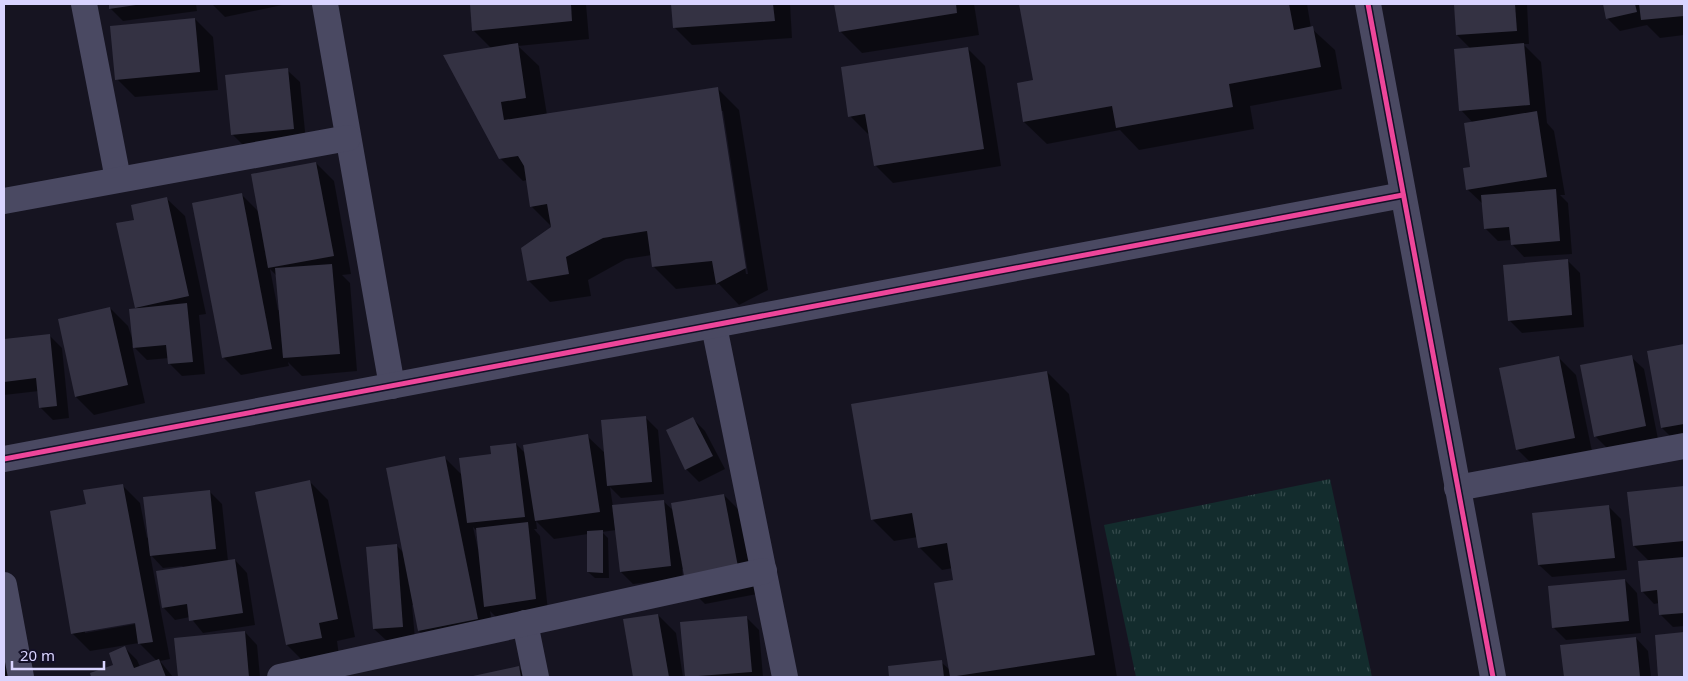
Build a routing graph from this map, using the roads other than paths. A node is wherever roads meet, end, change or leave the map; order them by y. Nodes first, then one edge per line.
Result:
1 (84, 4) edge
2 (325, 4) edge
3 (1368, 4) edge
4 (348, 138) junction
5 (118, 179) junction
6 (1403, 195) junction
7 (4, 201) edge
8 (714, 326) junction
9 (392, 386) junction
10 (1684, 446) edge
11 (4, 459) edge
12 (1457, 488) junction
13 (764, 571) junction
14 (4, 585) edge
15 (525, 623) junction
16 (21, 677) edge
17 (280, 677) edge
18 (536, 677) edge
19 (785, 677) edge
20 (1493, 677) edge

1 - 5 street
2 - 4 street
3 - 6 street
4 - 5 street
4 - 9 street
5 - 7 street
6 - 8 street
6 - 12 street
8 - 9 street
8 - 13 street
9 - 11 street
10 - 12 street
12 - 20 street
13 - 15 street
13 - 19 street
14 - 16 street
15 - 17 street
15 - 18 street

